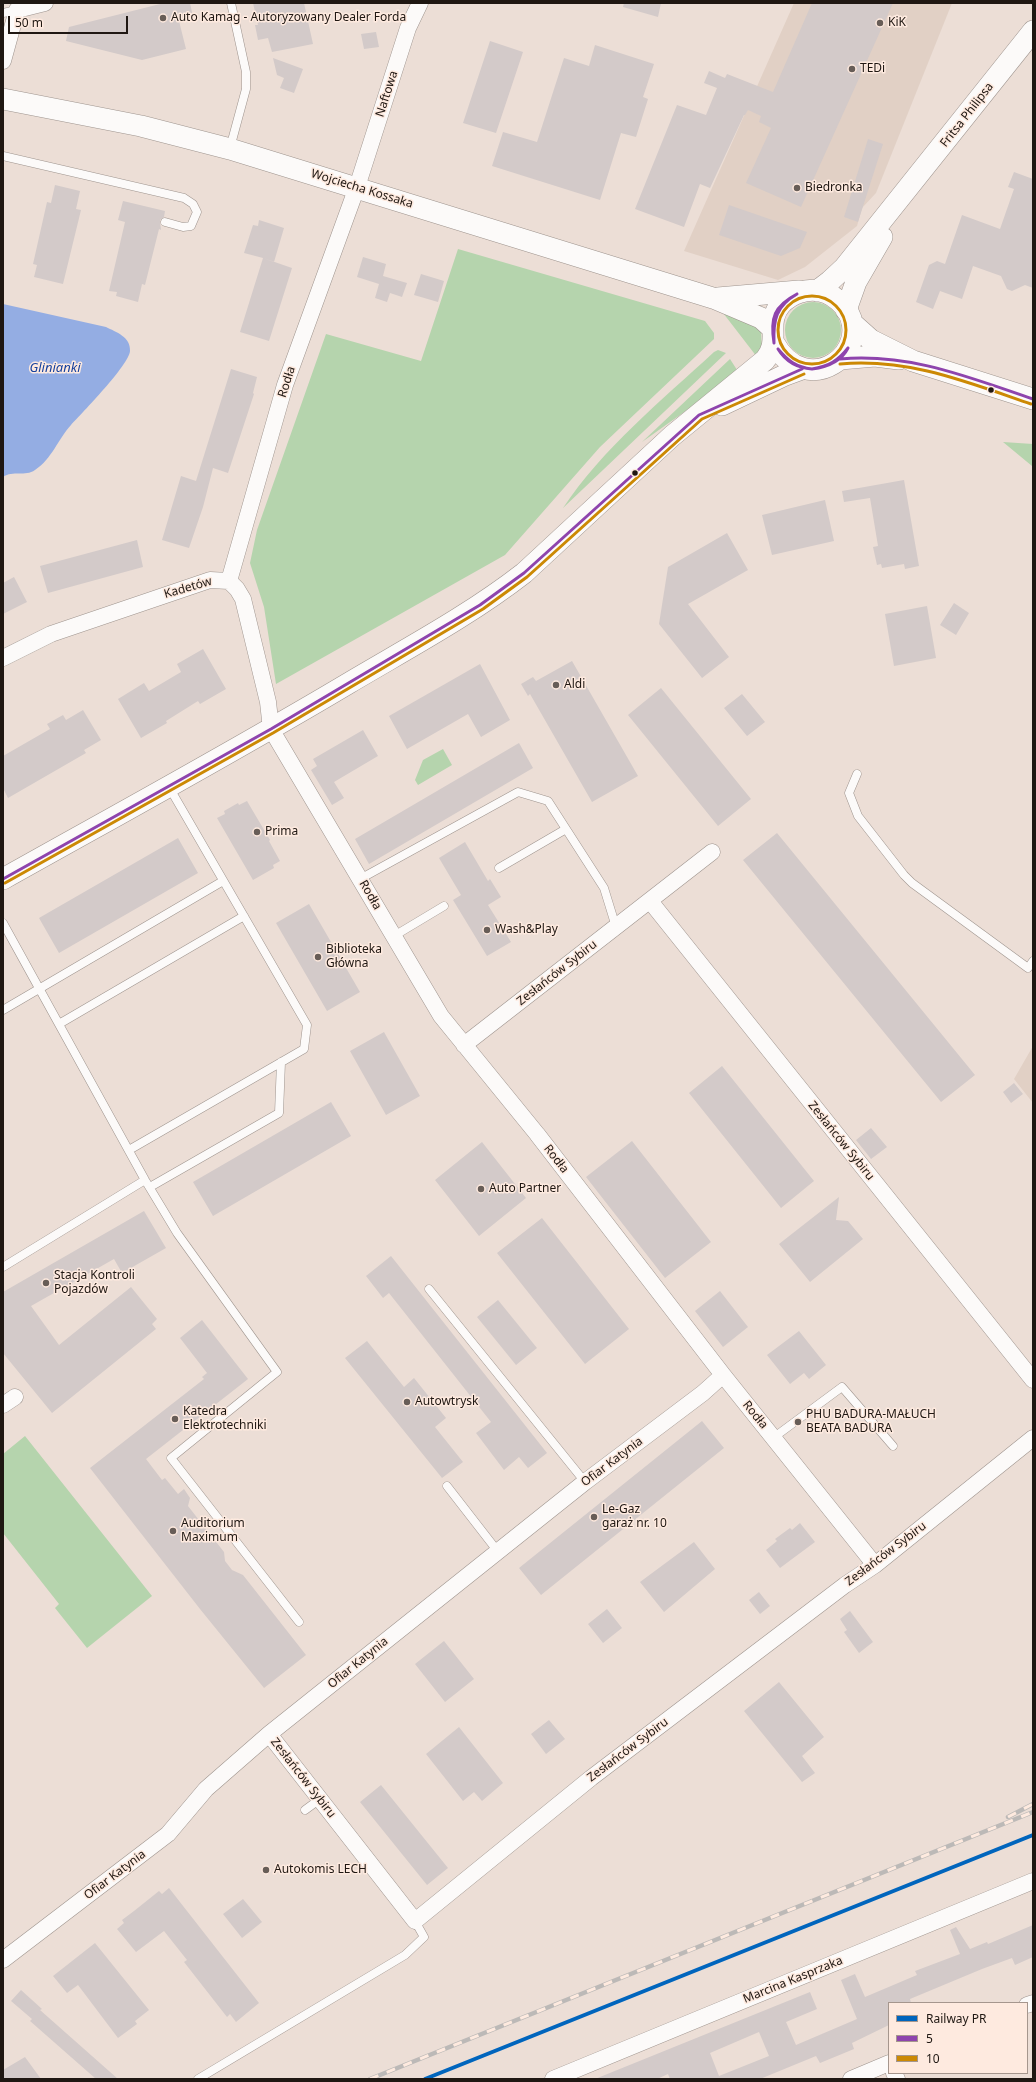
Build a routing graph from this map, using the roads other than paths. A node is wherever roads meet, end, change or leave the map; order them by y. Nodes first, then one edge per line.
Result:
1 (45, 3) edge
2 (231, 3) edge
3 (420, 3) edge
4 (10, 11) edge
5 (1033, 31) edge
6 (3, 61) edge
7 (3, 99) edge
8 (230, 149) junction
9 (3, 156) edge
10 (357, 187) junction
11 (901, 199) junction
12 (165, 222) dead end
13 (810, 291) junction
14 (716, 299) junction
15 (849, 317) junction
16 (773, 336) junction
17 (840, 359) junction
18 (913, 361) junction
19 (802, 369) junction
20 (1033, 399) edge
21 (699, 415) junction
22 (229, 581) junction
23 (3, 658) edge
24 (271, 729) junction
25 (857, 774) dead end
26 (169, 786) junction
27 (566, 829) junction
28 (712, 852) dead end
29 (499, 868) dead end
30 (3, 879) edge
31 (360, 879) junction
32 (223, 881) junction
33 (650, 901) junction
34 (444, 906) dead end
35 (244, 916) junction
36 (3, 923) edge
37 (616, 927) junction
38 (394, 936) junction
39 (1033, 962) edge
40 (40, 989) junction
41 (3, 1010) edge
42 (59, 1024) junction
43 (464, 1045) junction
44 (281, 1062) junction
45 (129, 1150) junction
46 (148, 1184) junction
47 (3, 1267) edge
48 (429, 1289) dead end
49 (723, 1375) junction
50 (1033, 1380) edge
51 (773, 1438) junction
52 (1033, 1438) edge
53 (893, 1446) dead end
54 (585, 1482) junction
55 (447, 1486) dead end
56 (499, 1553) junction
57 (875, 1565) junction
58 (298, 1622) dead end
59 (269, 1734) junction
60 (320, 1799) junction
61 (305, 1810) dead end
62 (1033, 1881) edge
63 (415, 1921) junction
64 (3, 1960) edge
65 (888, 2063) edge
66 (198, 2079) edge
67 (553, 2079) edge
68 (851, 2079) edge

1 - 4 street
2 - 8 lane
3 - 10 street, Naftowa
4 - 6 street
5 - 11 street, Fritsa Philipsa
7 - 8 street, Wojciecha Kossaka
8 - 10 street, Wojciecha Kossaka
9 - 12 lane
10 - 14 street, Wojciecha Kossaka
10 - 22 street, Rodła
11 - 13 street, Fritsa Philipsa
11 - 15 street, Fritsa Philipsa
13 - 14 street, Wojciecha Kossaka
13 - 15 street
13 - 16 street
14 - 16 street, Wojciecha Kossaka
15 - 17 street
15 - 18 street
16 - 19 street
16 - 21 street
17 - 18 street
17 - 19 street
18 - 20 street
19 - 21 street
21 - 24 street
22 - 23 street, Kadetów
22 - 24 street, Kadetów
24 - 26 street
24 - 31 street, Rodła
25 - 39 lane
26 - 30 street
26 - 32 lane
27 - 29 lane
27 - 31 lane
27 - 37 lane
28 - 33 street, Zesłańców Sybiru
31 - 38 street, Rodła
32 - 35 lane
32 - 40 lane
33 - 37 street, Zesłańców Sybiru
33 - 50 street, Zesłańców Sybiru
34 - 38 lane
35 - 42 lane
35 - 44 lane
36 - 40 lane
37 - 43 street, Zesłańców Sybiru
38 - 43 street, Rodła
40 - 41 lane
40 - 42 lane
42 - 45 lane
43 - 49 street, Rodła
44 - 45 lane
44 - 46 lane
45 - 46 lane
46 - 47 lane
46 - 58 lane
48 - 54 lane
49 - 51 street, Rodła
49 - 54 street, Ofiar Katynia
51 - 53 lane
51 - 57 street, Rodła
52 - 57 street, Zesłańców Sybiru
54 - 56 street, Ofiar Katynia
55 - 56 lane
56 - 59 street, Ofiar Katynia
57 - 63 street, Zesłańców Sybiru
59 - 60 street, Zesłańców Sybiru
59 - 64 street, Ofiar Katynia
60 - 61 lane
60 - 63 street, Zesłańców Sybiru
62 - 67 street, Marcina Kasprzaka
63 - 66 lane
65 - 68 street

